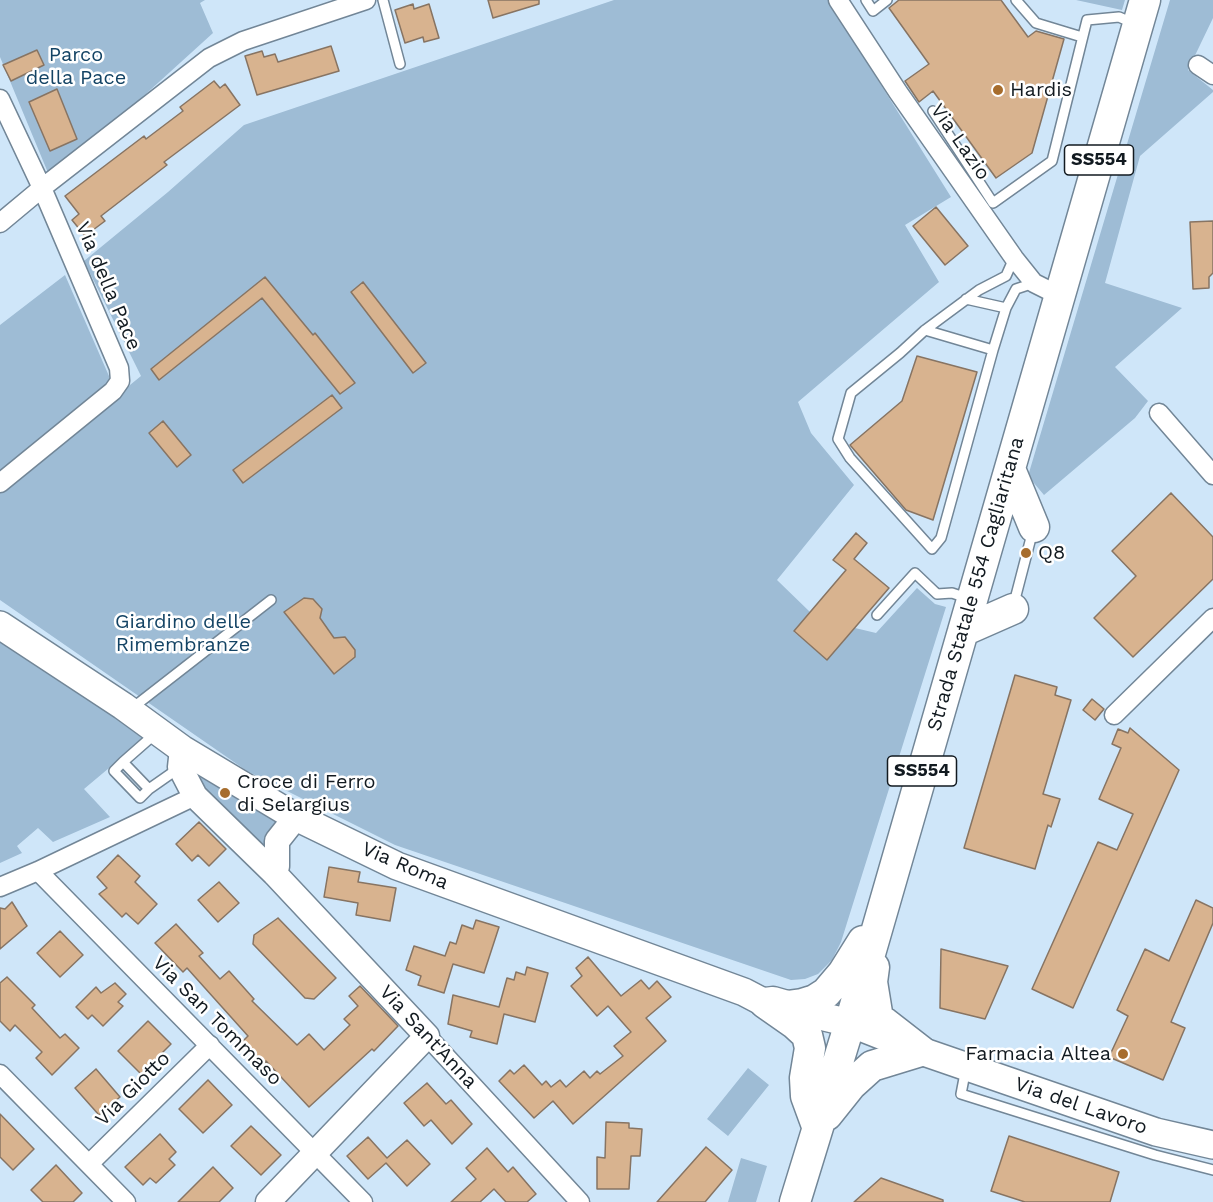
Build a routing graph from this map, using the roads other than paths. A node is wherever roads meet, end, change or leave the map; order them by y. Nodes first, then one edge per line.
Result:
1 (366, 0) edge
2 (382, 0) edge
3 (838, 0) edge
4 (866, 0) edge
5 (887, 0) edge
6 (1016, 0) edge
7 (1142, 12) edge
8 (1082, 37) junction
9 (400, 64) dead end
10 (0, 99) edge
11 (933, 111) dead end
12 (42, 188) junction
13 (0, 223) edge
14 (1014, 258) junction
15 (1047, 289) junction
16 (966, 299) junction
17 (1006, 308) junction
18 (925, 330) junction
19 (993, 350) junction
20 (1159, 413) dead end
21 (1010, 469) junction
22 (1213, 475) edge
23 (0, 483) edge
24 (1034, 527) joint
25 (972, 599) junction
26 (271, 600) dead end
27 (1013, 609) joint
28 (877, 615) dead end
29 (1213, 618) edge
30 (0, 625) edge
31 (963, 631) junction
32 (129, 711) junction
33 (1114, 715) dead end
34 (158, 732) junction
35 (181, 758) junction
36 (195, 796) junction
37 (296, 817) junction
38 (38, 872) junction
39 (275, 874) junction
40 (0, 887) edge
41 (882, 911) junction
42 (765, 1003) junction
43 (850, 1023) junction
44 (427, 1035) junction
45 (210, 1045) junction
46 (921, 1051) junction
47 (967, 1066) junction
48 (0, 1074) edge
49 (817, 1126) junction
50 (1213, 1145) edge
51 (316, 1153) junction
52 (89, 1164) junction
53 (1213, 1170) edge
54 (126, 1202) edge
55 (268, 1202) edge
56 (363, 1202) edge
57 (580, 1202) edge
58 (795, 1202) edge

1 - 12 street
2 - 9 lane
3 - 14 street, Via Lazio
4 - 5 lane
6 - 8 lane
7 - 8 lane
7 - 15 main road, Strada Statale 554 Cagliaritana / SS554
8 - 11 lane
10 - 12 street, Via della Pace
12 - 13 street
12 - 23 street, Via della Pace
14 - 15 street, Via Lazio
14 - 16 lane
15 - 17 lane
15 - 21 main road, Strada Statale 554 Cagliaritana / SS554
16 - 17 lane
16 - 18 lane
17 - 19 lane
18 - 19 lane
18 - 19 lane
20 - 22 street
21 - 24 main road
21 - 25 main road, Strada Statale 554 Cagliaritana / SS554
24 - 27 lane
25 - 28 lane
25 - 31 main road, Strada Statale 554 Cagliaritana / SS554
26 - 32 lane
27 - 31 main road
29 - 33 street
30 - 32 main road, Via Roma
31 - 41 main road, Strada Statale 554 Cagliaritana / SS554
32 - 34 main road, Via Roma
34 - 35 main road, Via Roma
34 - 35 lane
35 - 36 street, Via Sant'Anna
35 - 37 main road, Via Roma
36 - 38 street
36 - 39 street, Via Sant'Anna
37 - 39 street
37 - 42 main road, Via Roma
38 - 40 street
38 - 45 street, Via San Tommaso
39 - 44 street, Via Sant'Anna
41 - 42 main road
41 - 43 main road, Strada Statale 554 Cagliaritana / SS554
41 - 46 main road
42 - 43 main road, Via Roma
42 - 49 main road
43 - 46 main road, Via del Lavoro
43 - 49 main road, Strada Statale 554 Cagliaritana / SS554
44 - 51 street
44 - 57 street, Via Sant'Anna
45 - 51 street, Via San Tommaso
45 - 52 street, Via Giotto
46 - 47 main road, Via del Lavoro
46 - 49 main road
47 - 50 main road, Via del Lavoro
47 - 53 lane
48 - 52 street
49 - 58 main road, Strada Statale 554 Cagliaritana / SS554
51 - 55 street
51 - 56 street, Via San Tommaso
52 - 54 street

